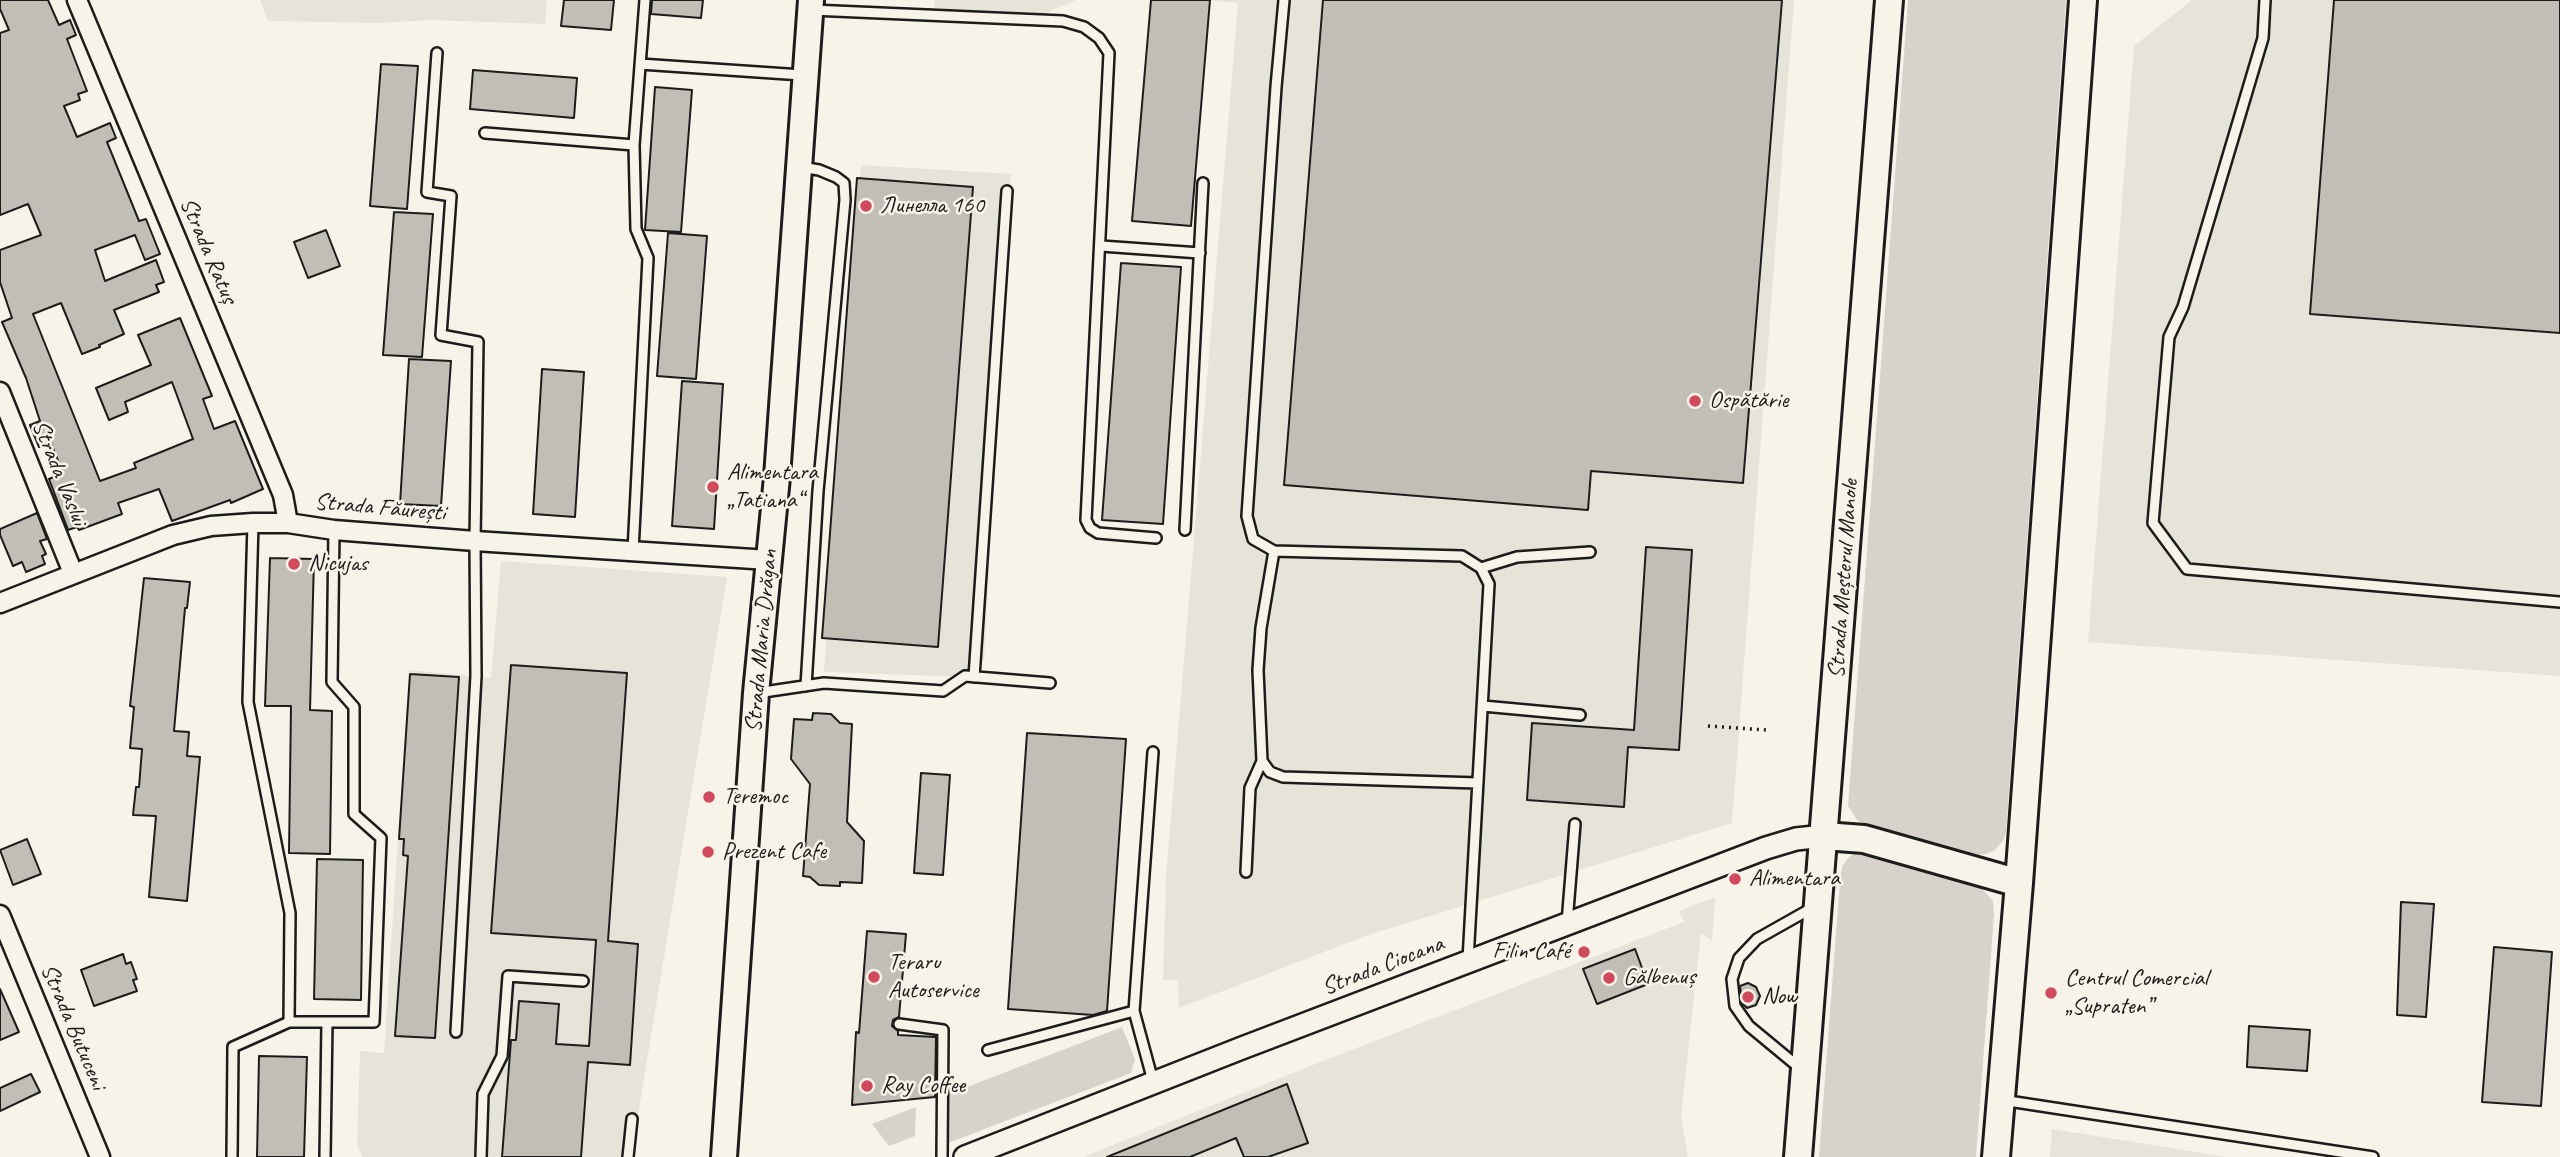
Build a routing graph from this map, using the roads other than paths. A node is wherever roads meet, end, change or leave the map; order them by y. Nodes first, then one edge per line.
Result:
1 (77, 0) edge
2 (645, 0) edge
3 (1284, 0) edge
4 (1889, 0) edge
5 (2082, 0) edge
6 (2265, 0) edge
7 (811, 5) edge
8 (437, 53) dead end
9 (640, 64) junction
10 (805, 76) junction
11 (485, 133) dead end
12 (634, 145) junction
13 (799, 167) junction
14 (1203, 183) dead end
15 (1007, 191) dead end
16 (1101, 246) junction
17 (1200, 253) junction
18 (0, 392) edge
19 (253, 523) junction
20 (288, 523) junction
21 (334, 530) junction
22 (1185, 530) dead end
23 (1156, 538) dead end
24 (475, 541) junction
25 (633, 551) junction
26 (1274, 551) junction
27 (1590, 552) dead end
28 (769, 560) junction
29 (1481, 568) junction
30 (73, 573) junction
31 (2560, 602) edge
32 (0, 603) edge
33 (974, 677) junction
34 (1050, 683) dead end
35 (806, 686) junction
36 (756, 693) junction
37 (1483, 706) junction
38 (1580, 715) dead end
39 (1153, 752) dead end
40 (1262, 761) junction
41 (1478, 783) junction
42 (1575, 824) dead end
43 (1824, 836) junction
44 (1246, 872) dead end
45 (2019, 883) junction
46 (1817, 906) junction
47 (0, 915) edge
48 (1566, 925) junction
49 (1468, 962) junction
50 (583, 981) dead end
51 (1134, 1011) junction
52 (289, 1022) junction
53 (327, 1022) junction
54 (899, 1024) dead end
55 (456, 1032) dead end
56 (988, 1050) dead end
57 (1805, 1072) junction
58 (1154, 1083) junction
59 (2001, 1099) junction
60 (632, 1119) dead end
61 (100, 1157) edge
62 (232, 1157) edge
63 (325, 1157) edge
64 (481, 1157) edge
65 (628, 1157) edge
66 (724, 1157) edge
67 (942, 1157) edge
68 (965, 1157) edge
69 (1798, 1157) edge
70 (1996, 1157) edge
71 (2373, 1157) edge

1 - 20 street, Strada Ratuș
2 - 9 lane
3 - 26 lane
4 - 43 main road, Strada Meșterul Manole
5 - 45 main road
6 - 31 lane
7 - 10 main road, Strada Maria Drăgan
7 - 16 lane
8 - 24 lane
9 - 10 lane
9 - 12 lane
10 - 13 main road, Strada Maria Drăgan
11 - 12 lane
12 - 25 lane
13 - 28 main road, Strada Maria Drăgan
13 - 35 lane
14 - 17 lane
15 - 33 lane
16 - 17 lane
16 - 23 lane
17 - 22 lane
18 - 30 street, Strada Vaslui
19 - 20 street, Strada Făurești
19 - 30 street, Strada Făurești
19 - 52 lane
20 - 21 street, Strada Făurești
21 - 24 street, Strada Făurești
21 - 53 lane
24 - 25 street, Strada Făurești
24 - 55 lane
25 - 28 street, Strada Făurești
26 - 29 lane
26 - 40 lane
27 - 29 lane
28 - 36 main road, Strada Maria Drăgan
29 - 37 lane
30 - 32 street, Strada Făurești
33 - 34 lane
33 - 35 lane
35 - 36 lane
36 - 66 main road, Strada Maria Drăgan
37 - 38 lane
37 - 41 lane
39 - 51 lane
40 - 41 lane
40 - 44 lane
41 - 49 lane
42 - 48 lane
43 - 45 main road
43 - 46 main road, Strada Meșterul Manole
43 - 48 street, Strada Ciocana
45 - 59 main road
46 - 57 main road, Strada Meșterul Manole
46 - 57 lane
47 - 61 street, Strada Butuceni
48 - 49 street, Strada Ciocana
49 - 58 street, Strada Ciocana
50 - 64 lane
51 - 56 lane
51 - 58 lane
52 - 53 lane
52 - 62 lane
53 - 63 lane
54 - 67 lane
57 - 69 main road, Strada Meșterul Manole
58 - 68 street, Strada Ciocana
59 - 70 main road
59 - 71 lane
60 - 65 lane

